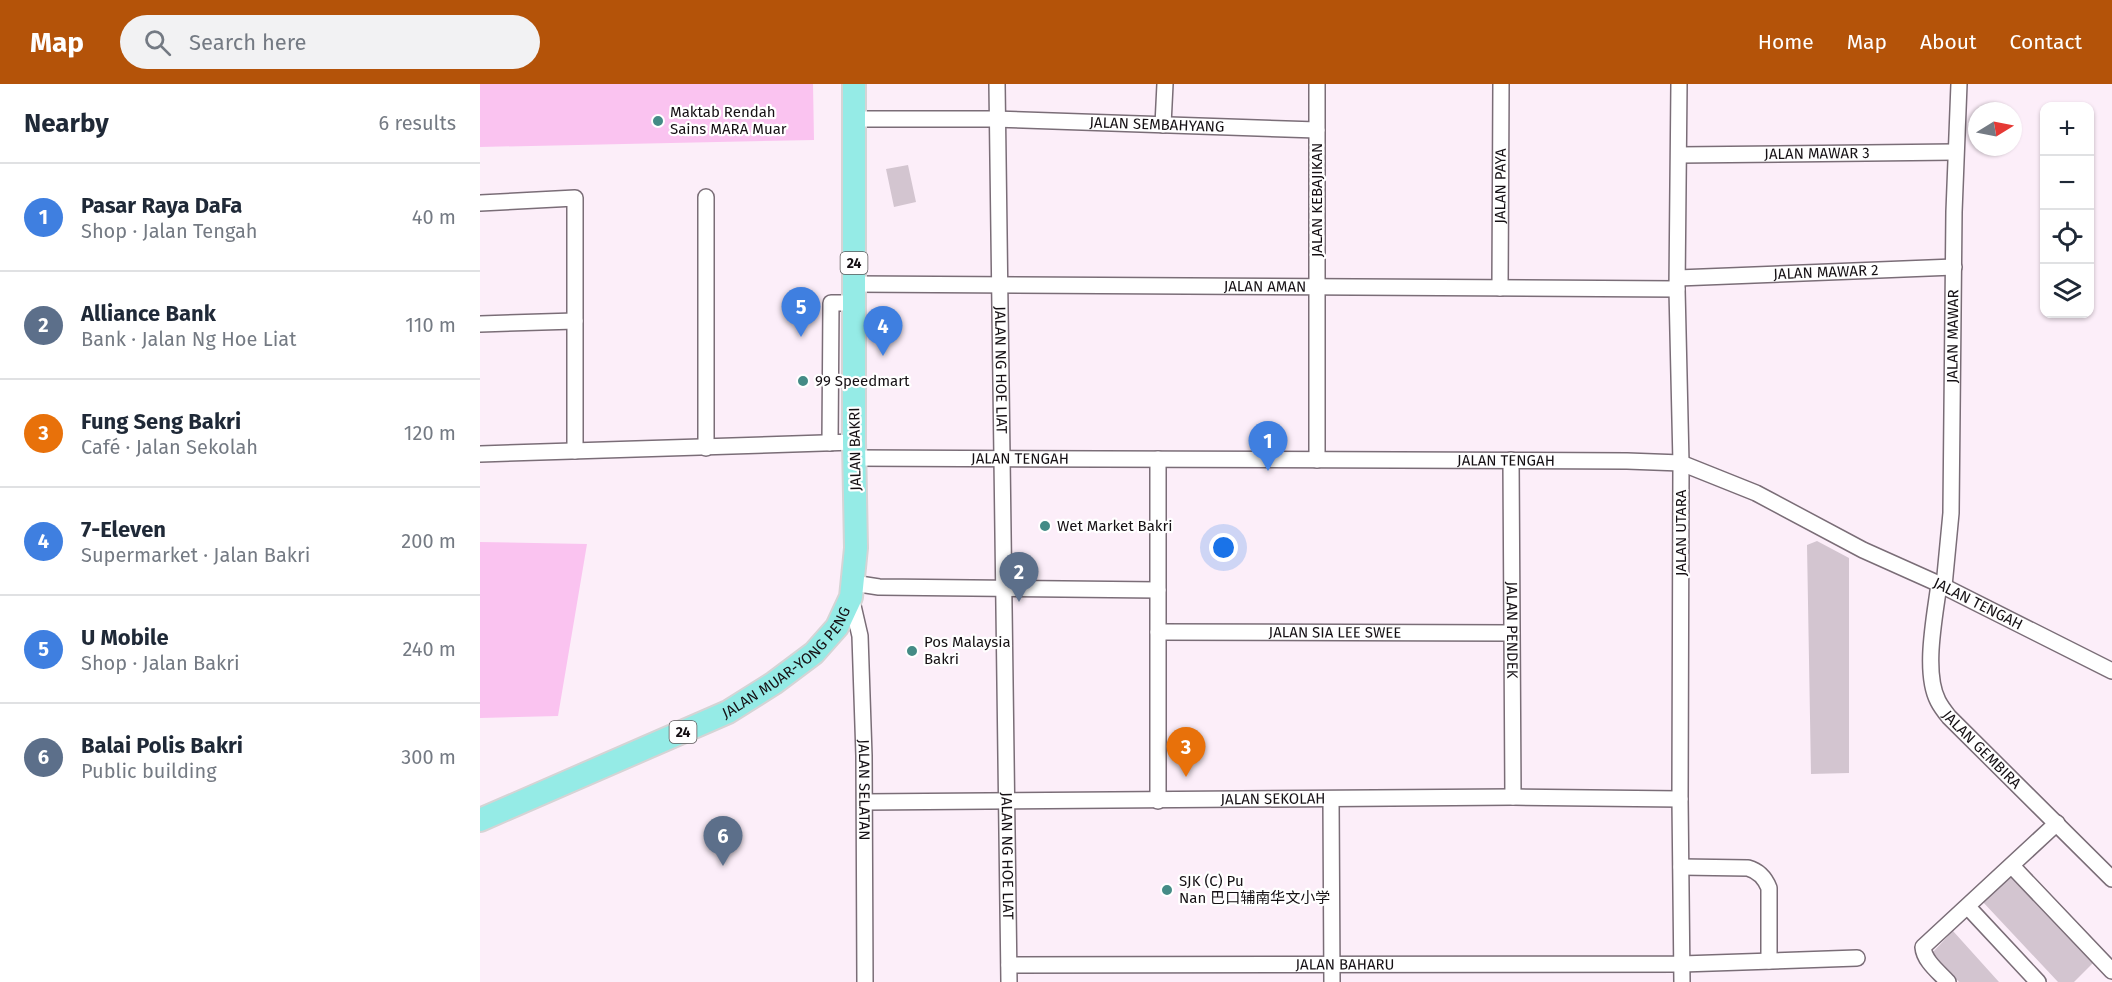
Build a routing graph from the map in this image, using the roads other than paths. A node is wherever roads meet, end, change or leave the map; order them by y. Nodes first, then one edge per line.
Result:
1 (854, 84) edge
2 (997, 84) edge
3 (1165, 84) edge
4 (1317, 84) edge
5 (1501, 84) edge
6 (1679, 84) edge
7 (1959, 84) edge
8 (854, 119) junction
9 (991, 119) junction
10 (1163, 125) junction
11 (1317, 130) junction
12 (1956, 152) junction
13 (1679, 154) junction
14 (706, 197) dead end
15 (480, 203) edge
16 (1954, 267) junction
17 (1685, 280) junction
18 (1000, 285) junction
19 (1317, 287) junction
20 (1500, 288) junction
21 (854, 293) junction
22 (575, 321) junction
23 (480, 324) edge
24 (831, 443) junction
25 (706, 448) junction
26 (854, 450) junction
27 (575, 451) junction
28 (480, 454) edge
29 (1002, 459) junction
30 (1158, 459) junction
31 (1317, 460) junction
32 (1511, 460) junction
33 (1681, 463) junction
34 (1941, 585) junction
35 (863, 588) junction
36 (1004, 588) junction
37 (1158, 590) junction
38 (1158, 632) junction
39 (1512, 633) junction
40 (2112, 671) edge
41 (1514, 797) junction
42 (1680, 799) junction
43 (1007, 800) junction
44 (1331, 800) junction
45 (1158, 801) junction
46 (865, 802) junction
47 (480, 820) edge
48 (2057, 823) junction
49 (2012, 866) junction
50 (1681, 867) junction
51 (2112, 879) edge
52 (1968, 907) junction
53 (1857, 958) dead end
54 (1769, 961) junction
55 (1682, 964) junction
56 (1009, 965) junction
57 (1332, 965) junction
58 (2112, 971) edge
59 (865, 982) edge
60 (1009, 982) edge
61 (1332, 982) edge
62 (1682, 982) edge
63 (1948, 982) edge
64 (2038, 982) edge

1 - 8 main road, JALAN BAKRI / 24
2 - 9 street, JALAN NG HOE LIAT
3 - 10 street
4 - 11 street, JALAN KEBAJIKAN
5 - 20 street, JALAN PAYA
6 - 13 street, JALAN UTARA
7 - 12 street, JALAN MAWAR
8 - 9 street, JALAN SEMBAHYANG
8 - 21 main road, JALAN BAKRI / 24
9 - 10 street, JALAN SEMBAHYANG
9 - 18 street, JALAN NG HOE LIAT
10 - 11 street, JALAN SEMBAHYANG
11 - 19 street, JALAN KEBAJIKAN
12 - 13 street, JALAN MAWAR 3
12 - 16 street, JALAN MAWAR
13 - 17 street, JALAN UTARA
14 - 25 street
15 - 22 street
16 - 17 street, JALAN MAWAR 2
16 - 34 street, JALAN MAWAR
17 - 20 street, JALAN AMAN
17 - 33 street, JALAN UTARA
18 - 19 street, JALAN AMAN
18 - 21 street, JALAN AMAN
18 - 29 street, JALAN NG HOE LIAT
19 - 20 street, JALAN AMAN
19 - 31 street, JALAN KEBAJIKAN
21 - 24 street, JALAN AMAN
21 - 26 main road, JALAN BAKRI / 24
22 - 23 street
22 - 27 street
24 - 25 street, JALAN TENGAH
24 - 26 street, JALAN TENGAH
25 - 27 street, JALAN TENGAH
26 - 29 street, JALAN TENGAH
26 - 35 main road, JALAN BAKRI / 24
27 - 28 street, JALAN TENGAH
29 - 30 street, JALAN TENGAH
29 - 36 street, JALAN NG HOE LIAT
30 - 31 street, JALAN TENGAH
30 - 37 street
31 - 32 street, JALAN TENGAH
32 - 33 street, JALAN TENGAH
32 - 39 street, JALAN PENDEK
33 - 34 street, JALAN TENGAH
33 - 42 street, JALAN UTARA
34 - 40 street, JALAN TENGAH
34 - 48 street, JALAN GEMBIRA
35 - 36 street
35 - 46 street, JALAN SELATAN
35 - 47 main road, JALAN MUAR-YONG PENG / 24
36 - 37 street
36 - 43 street, JALAN NG HOE LIAT
37 - 38 street
38 - 39 street, JALAN SIA LEE SWEE
38 - 45 street
39 - 41 street, JALAN PENDEK
41 - 42 street, JALAN SEKOLAH
41 - 44 street, JALAN SEKOLAH
42 - 50 street, JALAN UTARA
43 - 45 street, JALAN SEKOLAH
43 - 46 street, JALAN SEKOLAH
43 - 56 street, JALAN NG HOE LIAT
44 - 45 street, JALAN SEKOLAH
44 - 57 street
46 - 59 street, JALAN SELATAN
48 - 49 street
48 - 51 street, JALAN GEMBIRA
49 - 52 street
49 - 58 street
50 - 54 street
50 - 55 street, JALAN UTARA
52 - 63 street
52 - 64 street
53 - 54 street, JALAN BAHARU
54 - 55 street, JALAN BAHARU
55 - 57 street, JALAN BAHARU
55 - 62 street, JALAN UTARA
56 - 57 street, JALAN BAHARU
56 - 60 street, JALAN NG HOE LIAT
57 - 61 street

